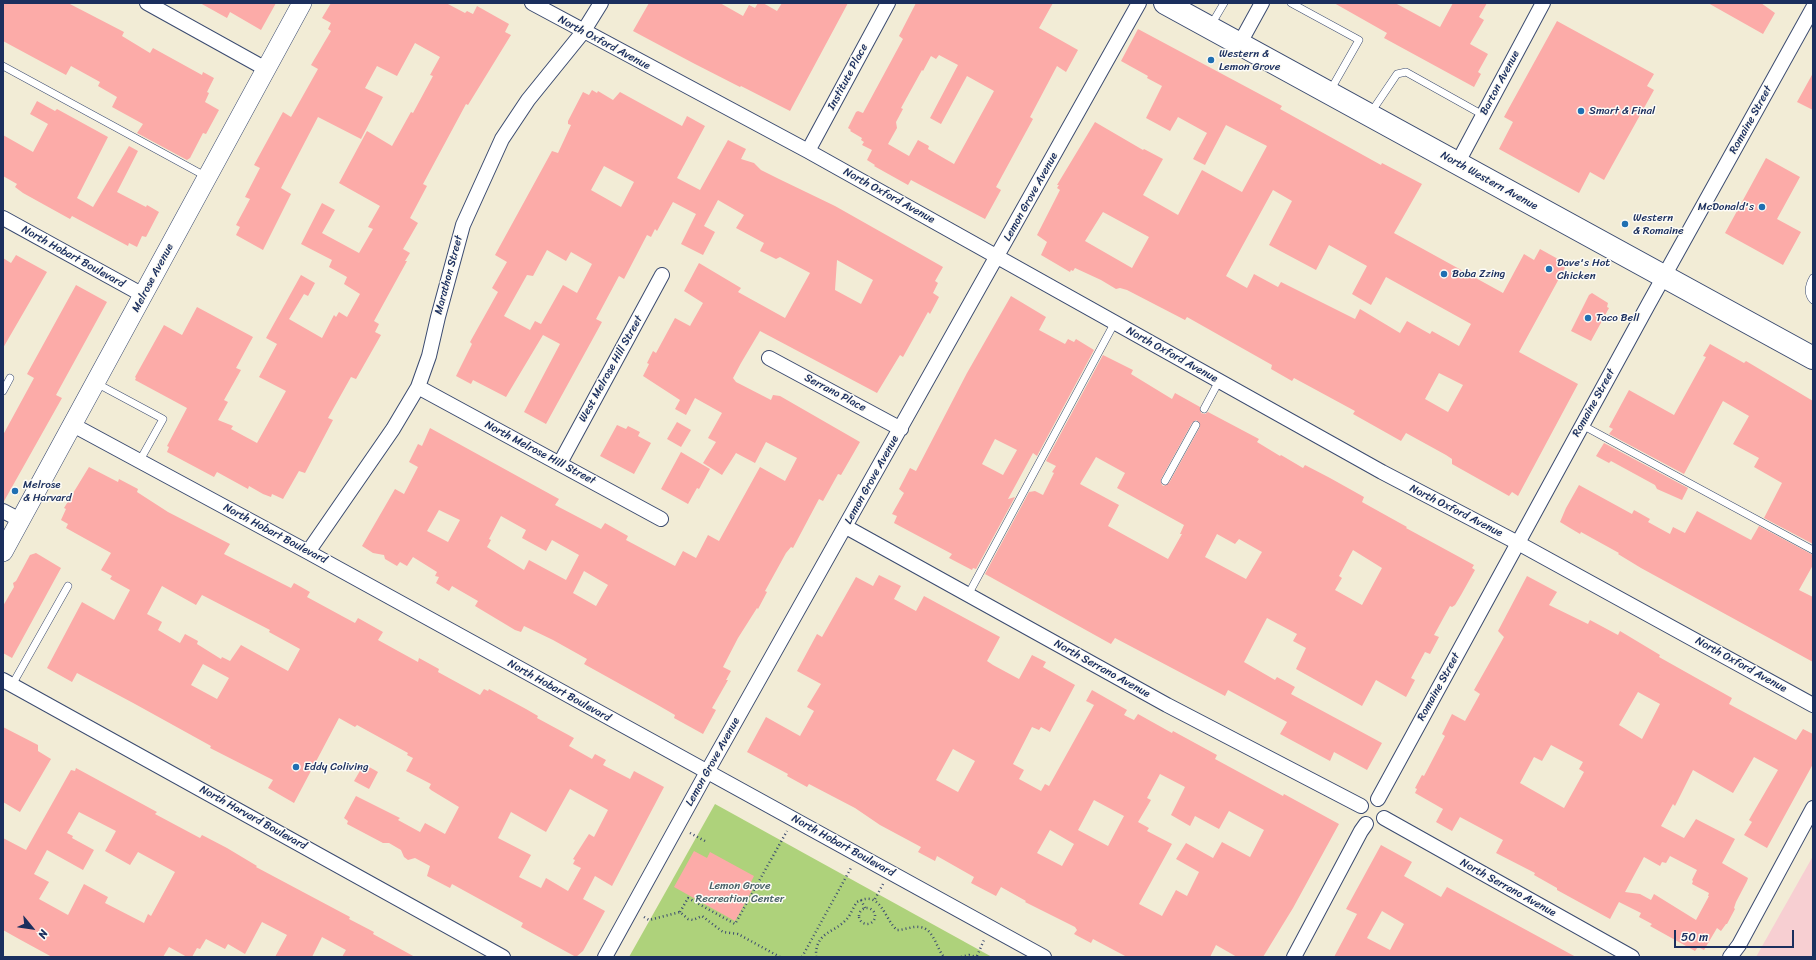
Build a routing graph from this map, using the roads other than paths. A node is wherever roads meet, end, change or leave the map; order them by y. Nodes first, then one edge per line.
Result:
1 (147, 3) edge
2 (302, 3) edge
3 (532, 3) edge
4 (601, 3) edge
5 (888, 3) edge
6 (1139, 3) edge
7 (1165, 3) edge
8 (1224, 3) edge
9 (1262, 3) edge
10 (1291, 3) edge
11 (1543, 3) edge
12 (1813, 8) edge
13 (1210, 27) junction
14 (583, 32) junction
15 (1240, 43) junction
16 (3, 66) edge
17 (266, 68) junction
18 (1329, 93) junction
19 (1369, 115) junction
20 (1483, 115) junction
21 (808, 151) junction
22 (1457, 164) junction
23 (207, 177) junction
24 (3, 218) edge
25 (998, 256) junction
26 (662, 275) dead end
27 (1663, 277) junction
28 (1813, 278) edge
29 (143, 295) junction
30 (1813, 300) edge
31 (1115, 322) junction
32 (769, 358) dead end
33 (1813, 358) edge
34 (10, 378) dead end
35 (1219, 381) junction
36 (96, 384) junction
37 (418, 387) junction
38 (3, 391) edge
39 (1204, 409) dead end
40 (73, 425) junction
41 (1196, 425) dead end
42 (1582, 425) junction
43 (901, 429) junction
44 (139, 462) junction
45 (560, 463) junction
46 (1165, 481) dead end
47 (3, 511) edge
48 (661, 519) dead end
49 (20, 520) junction
50 (846, 527) junction
51 (1518, 543) junction
52 (1813, 550) edge
53 (3, 552) edge
54 (308, 552) junction
55 (68, 586) dead end
56 (968, 595) junction
57 (7, 682) edge
58 (1813, 705) edge
59 (707, 772) junction
60 (1378, 799) junction
61 (1361, 806) junction
62 (1813, 808) edge
63 (1384, 818) junction
64 (1366, 824) junction
65 (503, 957) edge
66 (605, 957) edge
67 (1044, 957) edge
68 (1294, 957) edge
69 (1632, 957) edge
70 (1730, 957) edge

1 - 17 street
2 - 17 main road, Melrose Avenue
3 - 14 street, North Oxford Avenue
4 - 14 street, Marathon Street
5 - 21 street, Institute Place
6 - 25 street, Lemon Grove Avenue
7 - 13 main road, North Western Avenue
8 - 13 lane
9 - 15 street
10 - 18 lane
11 - 20 street, Barton Avenue
12 - 27 street, Romaine Street
13 - 15 main road, North Western Avenue
14 - 21 street, North Oxford Avenue
14 - 37 street, Marathon Street
15 - 18 main road, North Western Avenue
16 - 23 lane
17 - 23 main road, Melrose Avenue
18 - 19 main road, North Western Avenue
19 - 20 lane
19 - 22 main road, North Western Avenue
20 - 22 street, Barton Avenue
21 - 25 street, North Oxford Avenue
22 - 27 main road, North Western Avenue
23 - 29 main road, Melrose Avenue
24 - 29 street, North Hobart Boulevard
25 - 31 street, North Oxford Avenue
25 - 43 street, Lemon Grove Avenue
26 - 45 street, West Melrose Hill Street
27 - 33 main road, North Western Avenue
27 - 42 street, Romaine Street
28 - 30 lane
29 - 36 main road, Melrose Avenue
31 - 35 street, North Oxford Avenue
31 - 56 lane
32 - 43 street, Serrano Place
34 - 38 lane
35 - 39 lane
35 - 51 street, North Oxford Avenue
36 - 40 main road, Melrose Avenue
36 - 44 lane
37 - 45 street, North Melrose Hill Street
37 - 54 street, Marathon Street
40 - 44 street, North Hobart Boulevard
40 - 49 main road, Melrose Avenue
41 - 46 lane
42 - 51 street, Romaine Street
42 - 52 lane
43 - 50 street, Lemon Grove Avenue
44 - 54 street, North Hobart Boulevard
45 - 48 street, North Melrose Hill Street
47 - 49 street
49 - 53 main road, Melrose Avenue
50 - 56 street, North Serrano Avenue
50 - 59 street, Lemon Grove Avenue
51 - 58 street, North Oxford Avenue
51 - 60 street, Romaine Street
54 - 59 street, North Hobart Boulevard
55 - 57 lane
56 - 61 street, North Serrano Avenue
57 - 65 street, North Harvard Boulevard
59 - 66 street, Lemon Grove Avenue
59 - 67 street, North Hobart Boulevard
60 - 61 street
60 - 63 street
61 - 64 street
62 - 70 street
63 - 64 street
63 - 69 street, North Serrano Avenue
64 - 68 street

